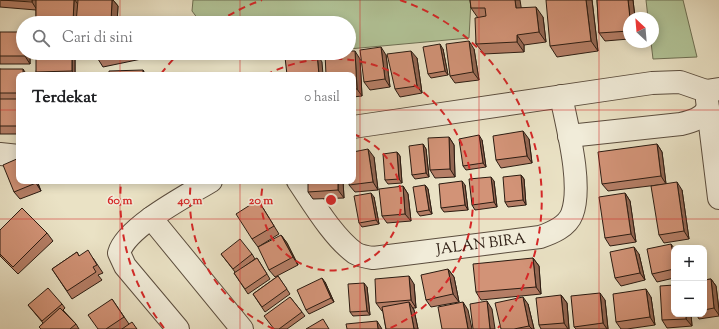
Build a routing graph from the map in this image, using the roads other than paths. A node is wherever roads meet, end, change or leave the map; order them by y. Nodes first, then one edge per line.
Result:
1 (561, 96) junction
2 (711, 96) edge
3 (356, 127) edge
4 (569, 136) junction
5 (0, 154) edge
6 (16, 156) edge
7 (206, 184) edge
8 (300, 184) edge
9 (719, 198) edge
10 (152, 218) junction
11 (178, 329) edge
12 (242, 329) edge

1 - 2 street
1 - 3 street
1 - 4 street, JALAN BIRA
2 - 4 street
2 - 9 street
4 - 8 street, JALAN BIRA
5 - 6 street
7 - 10 street
10 - 11 street
10 - 12 street

